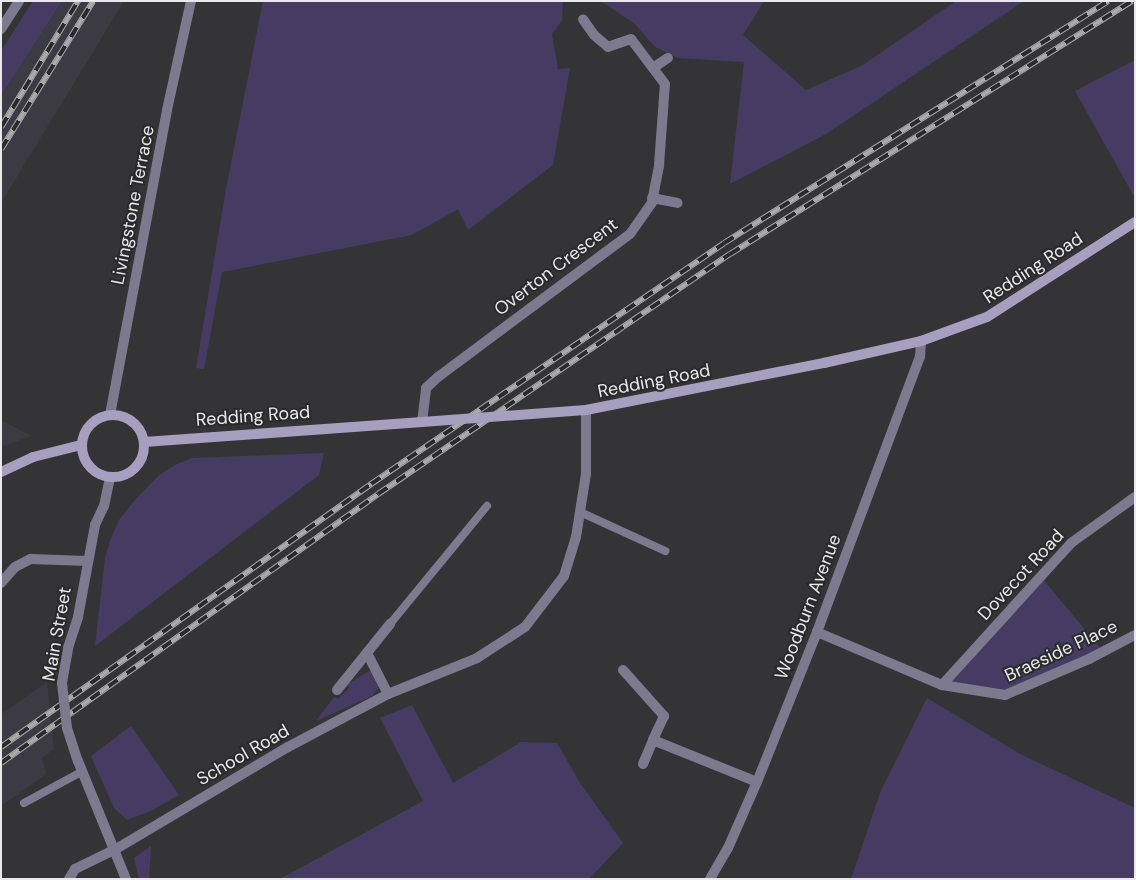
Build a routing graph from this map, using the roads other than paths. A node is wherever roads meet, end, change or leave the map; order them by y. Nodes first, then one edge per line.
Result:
1 (19, 1) edge
2 (191, 1) edge
3 (583, 19) dead end
4 (1, 29) edge
5 (668, 58) dead end
6 (652, 68) junction
7 (652, 198) junction
8 (678, 203) dead end
9 (1135, 222) edge
10 (921, 341) junction
11 (586, 410) junction
12 (110, 415) junction
13 (422, 422) junction
14 (144, 442) junction
15 (81, 445) junction
16 (1, 472) edge
17 (110, 478) junction
18 (1135, 497) edge
19 (487, 506) dead end
20 (580, 512) junction
21 (666, 551) dead end
22 (87, 561) junction
23 (1, 583) edge
24 (390, 624) joint
25 (816, 632) junction
26 (1135, 635) edge
27 (367, 653) junction
28 (623, 670) dead end
29 (942, 686) junction
30 (337, 690) dead end
31 (388, 694) junction
32 (654, 740) junction
33 (643, 764) dead end
34 (80, 767) junction
35 (757, 782) junction
36 (24, 803) dead end
37 (116, 849) junction
38 (69, 879) edge
39 (126, 879) edge
40 (710, 879) edge

1 - 4 street
2 - 12 street, Livingstone Terrace
3 - 6 street, Overton Crescent
5 - 6 street
6 - 7 street, Overton Crescent
7 - 8 street
7 - 13 street, Overton Crescent
9 - 10 main road, Redding Road
10 - 11 main road, Redding Road
10 - 25 street, Woodburn Avenue
11 - 13 main road, Redding Road, bridge
11 - 20 street, School Road
12 - 14 main road
12 - 15 main road
13 - 14 main road, Redding Road
14 - 17 main road
15 - 16 main road
15 - 17 main road
17 - 22 street, Main Street
18 - 29 street, Dovecot Road
19 - 24 lane
20 - 21 lane
20 - 31 street, School Road
22 - 23 street
22 - 34 street, Main Street, bridge
24 - 27 street
25 - 29 street, Braeside Place
25 - 35 street, Woodburn Avenue
26 - 29 street, Braeside Place
27 - 30 street
27 - 31 street
28 - 32 street
31 - 37 street, School Road
32 - 33 street
32 - 35 street
34 - 36 lane
34 - 37 street, Main Street
35 - 40 street, Woodburn Avenue
37 - 38 street, School Road
37 - 39 street, Main Street

